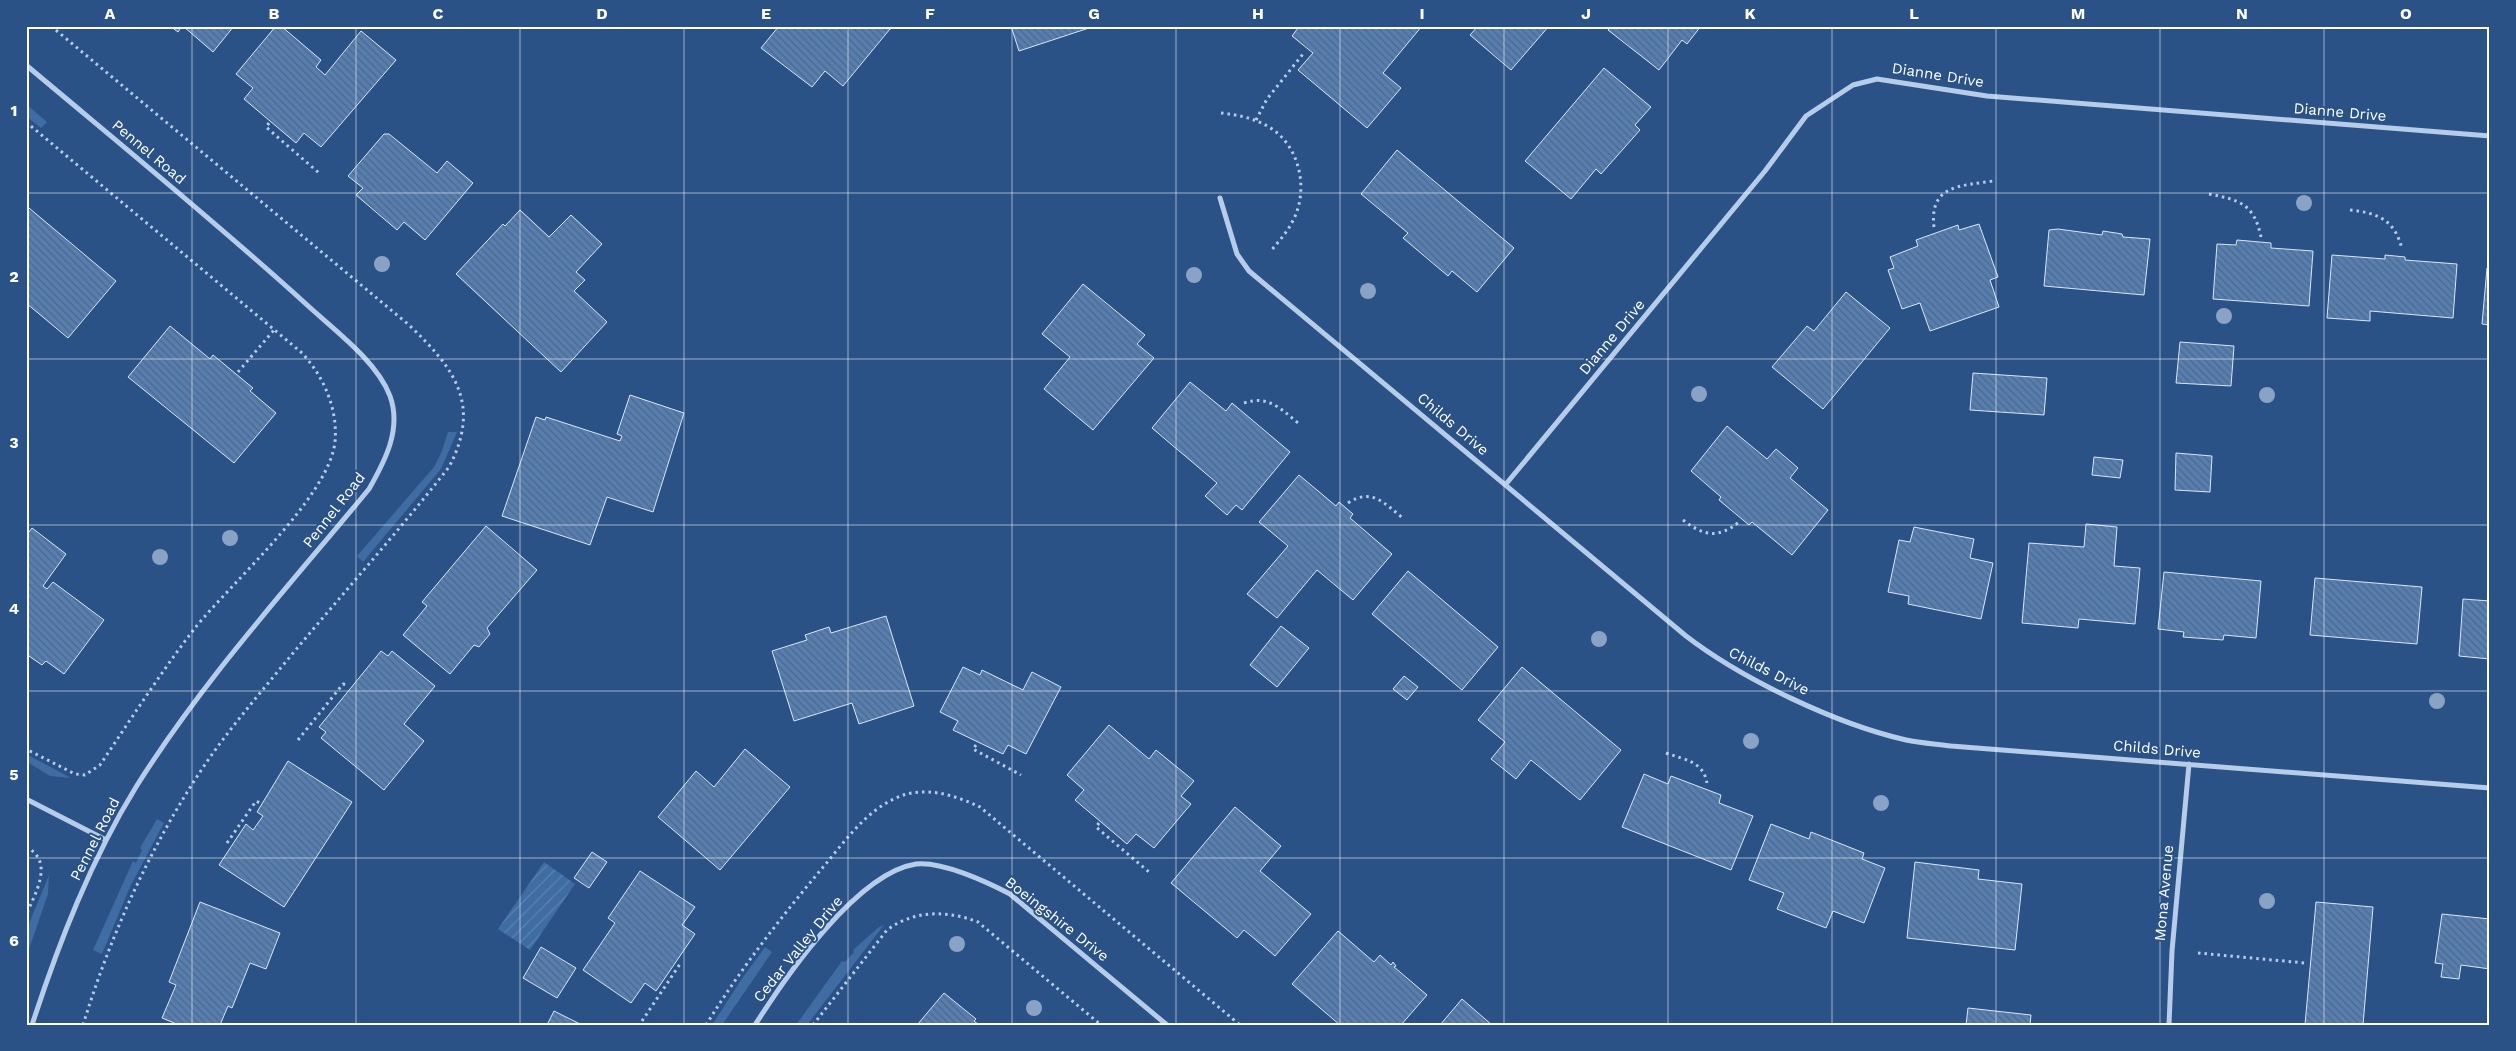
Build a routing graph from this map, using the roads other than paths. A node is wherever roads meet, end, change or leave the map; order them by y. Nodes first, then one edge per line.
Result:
1 (26, 65) edge
2 (2490, 136) edge
3 (1220, 198) dead end
4 (1506, 484) junction
5 (2189, 764) junction
6 (2490, 788) edge
7 (26, 799) edge
8 (106, 840) junction
9 (917, 864) joint
10 (32, 1025) edge
11 (755, 1025) edge
12 (1167, 1025) edge
13 (2169, 1025) edge

1 - 8 street, Pennel Road
2 - 4 street, Dianne Drive
3 - 4 street, Childs Drive
4 - 5 street, Childs Drive
5 - 6 street, Childs Drive
5 - 13 street, Mona Avenue
7 - 8 street
8 - 10 street, Pennel Road
9 - 11 street, Cedar Valley Drive
9 - 12 street, Boeingshire Drive

